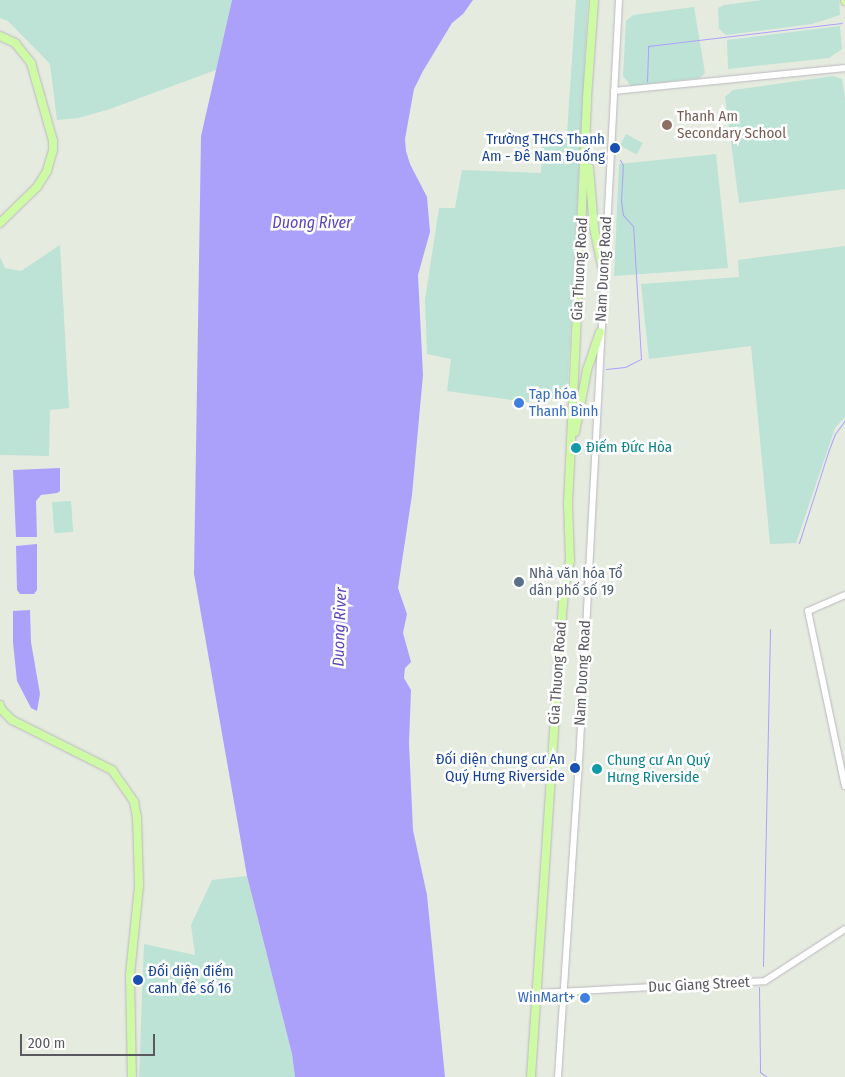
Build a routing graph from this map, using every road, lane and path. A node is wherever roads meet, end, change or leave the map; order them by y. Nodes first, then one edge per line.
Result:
1 (594, 0) edge
2 (619, 0) edge
3 (0, 36) edge
4 (845, 68) edge
5 (614, 91) junction
6 (586, 131) junction
7 (0, 223) edge
8 (604, 275) junction
9 (600, 332) junction
10 (571, 446) junction
11 (845, 595) edge
12 (0, 705) edge
13 (845, 786) edge
14 (845, 929) edge
15 (565, 992) junction
16 (536, 993) junction
17 (532, 1061) junction
18 (132, 1077) edge
19 (531, 1077) edge
20 (536, 1077) edge
21 (558, 1077) edge

1 - 6 main road, Gia Thuong Road
2 - 5 street, Nam Duong Road
3 - 7 main road
4 - 5 street
5 - 8 street, Nam Duong Road
6 - 8 main road
6 - 10 main road, Gia Thuong Road
8 - 9 street, Nam Duong Road
9 - 10 main road
9 - 15 street, Nam Duong Road
10 - 16 main road, Gia Thuong Road
11 - 13 street
12 - 18 main road
14 - 15 street, Duc Giang Street
15 - 16 street, Duc Giang Street
15 - 21 street, Nam Duong Road
16 - 17 main road, Gia Thuong Road
17 - 19 main road, Gia Thuong Road
17 - 20 main road

